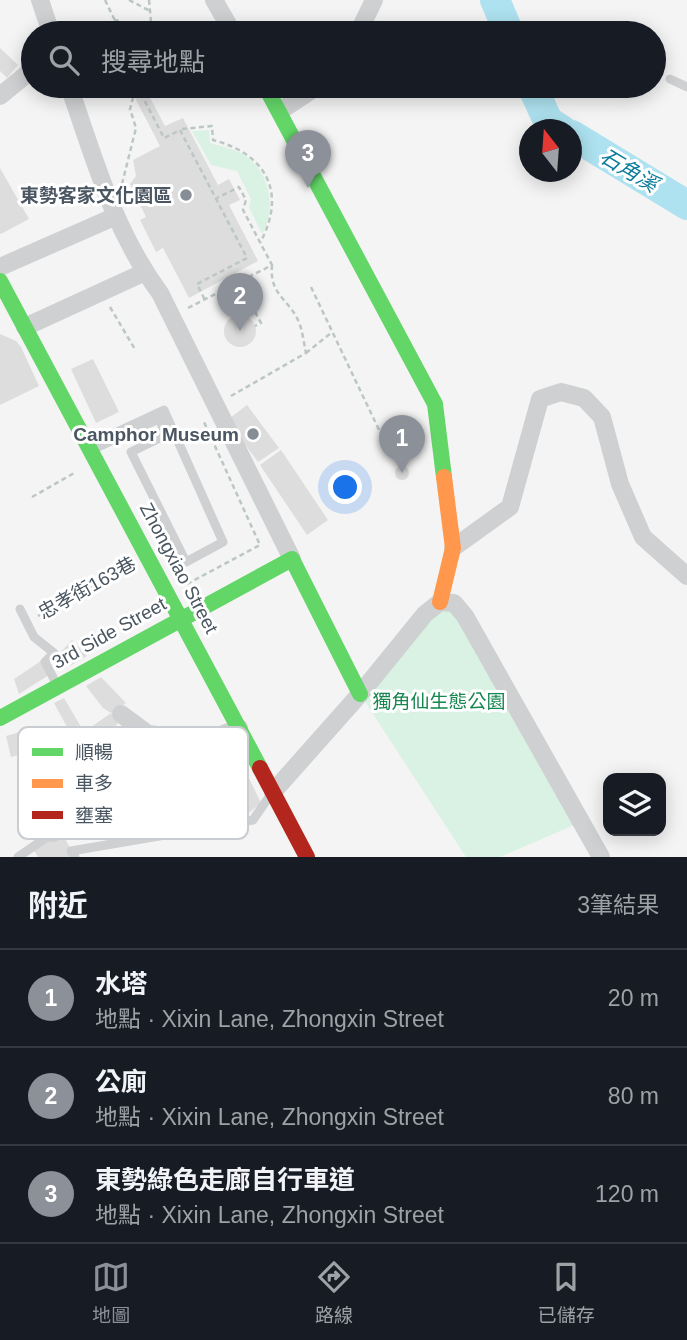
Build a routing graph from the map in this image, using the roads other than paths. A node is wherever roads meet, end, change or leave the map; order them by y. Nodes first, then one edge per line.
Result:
1 (40, 0) edge
2 (215, 0) edge
3 (374, 0) edge
4 (47, 21) edge
5 (226, 21) edge
6 (364, 21) edge
7 (21, 79) edge
8 (670, 79) dead end
9 (687, 87) edge
10 (0, 96) edge
11 (73, 98) edge
12 (272, 98) edge
13 (299, 98) edge
14 (280, 110) junction
15 (114, 217) junction
16 (0, 267) edge
17 (145, 272) junction
18 (0, 281) edge
19 (5, 303) edge
20 (25, 327) junction
21 (93, 452) junction
22 (453, 548) junction
23 (292, 559) junction
24 (687, 576) edge
25 (440, 602) junction
26 (20, 609) dead end
27 (182, 617) junction
28 (57, 686) junction
29 (360, 694) junction
30 (121, 714) dead end
31 (0, 718) edge
32 (139, 727) edge
33 (238, 727) edge
34 (248, 745) edge
35 (273, 792) junction
36 (248, 821) edge
37 (44, 839) edge
38 (142, 839) edge
39 (18, 857) edge
40 (75, 857) edge
41 (307, 857) edge
42 (601, 857) edge

1 - 4 street
2 - 5 street
3 - 6 street
7 - 10 street
8 - 9 lane
11 - 15 street
12 - 14 street
13 - 14 street
14 - 22 street
15 - 16 street
15 - 17 street
17 - 20 street
17 - 23 street
18 - 19 street, Zhongxiao Street
19 - 20 street, Zhongxiao Street
20 - 21 street, Zhongxiao Street
21 - 21 lane
21 - 27 street, Zhongxiao Street
22 - 24 street
22 - 25 street
23 - 27 street, 3rd Side Street
23 - 29 street
25 - 29 street
25 - 42 street
26 - 28 lane, 忠孝街163巷
27 - 28 street, 3rd Side Street
27 - 33 street, Zhongxiao Street
28 - 31 street, 3rd Side Street
29 - 35 street
30 - 32 street
34 - 35 street, Zhongxiao Street
35 - 36 lane
35 - 41 street, Zhongxiao Street
37 - 39 lane
38 - 40 lane

